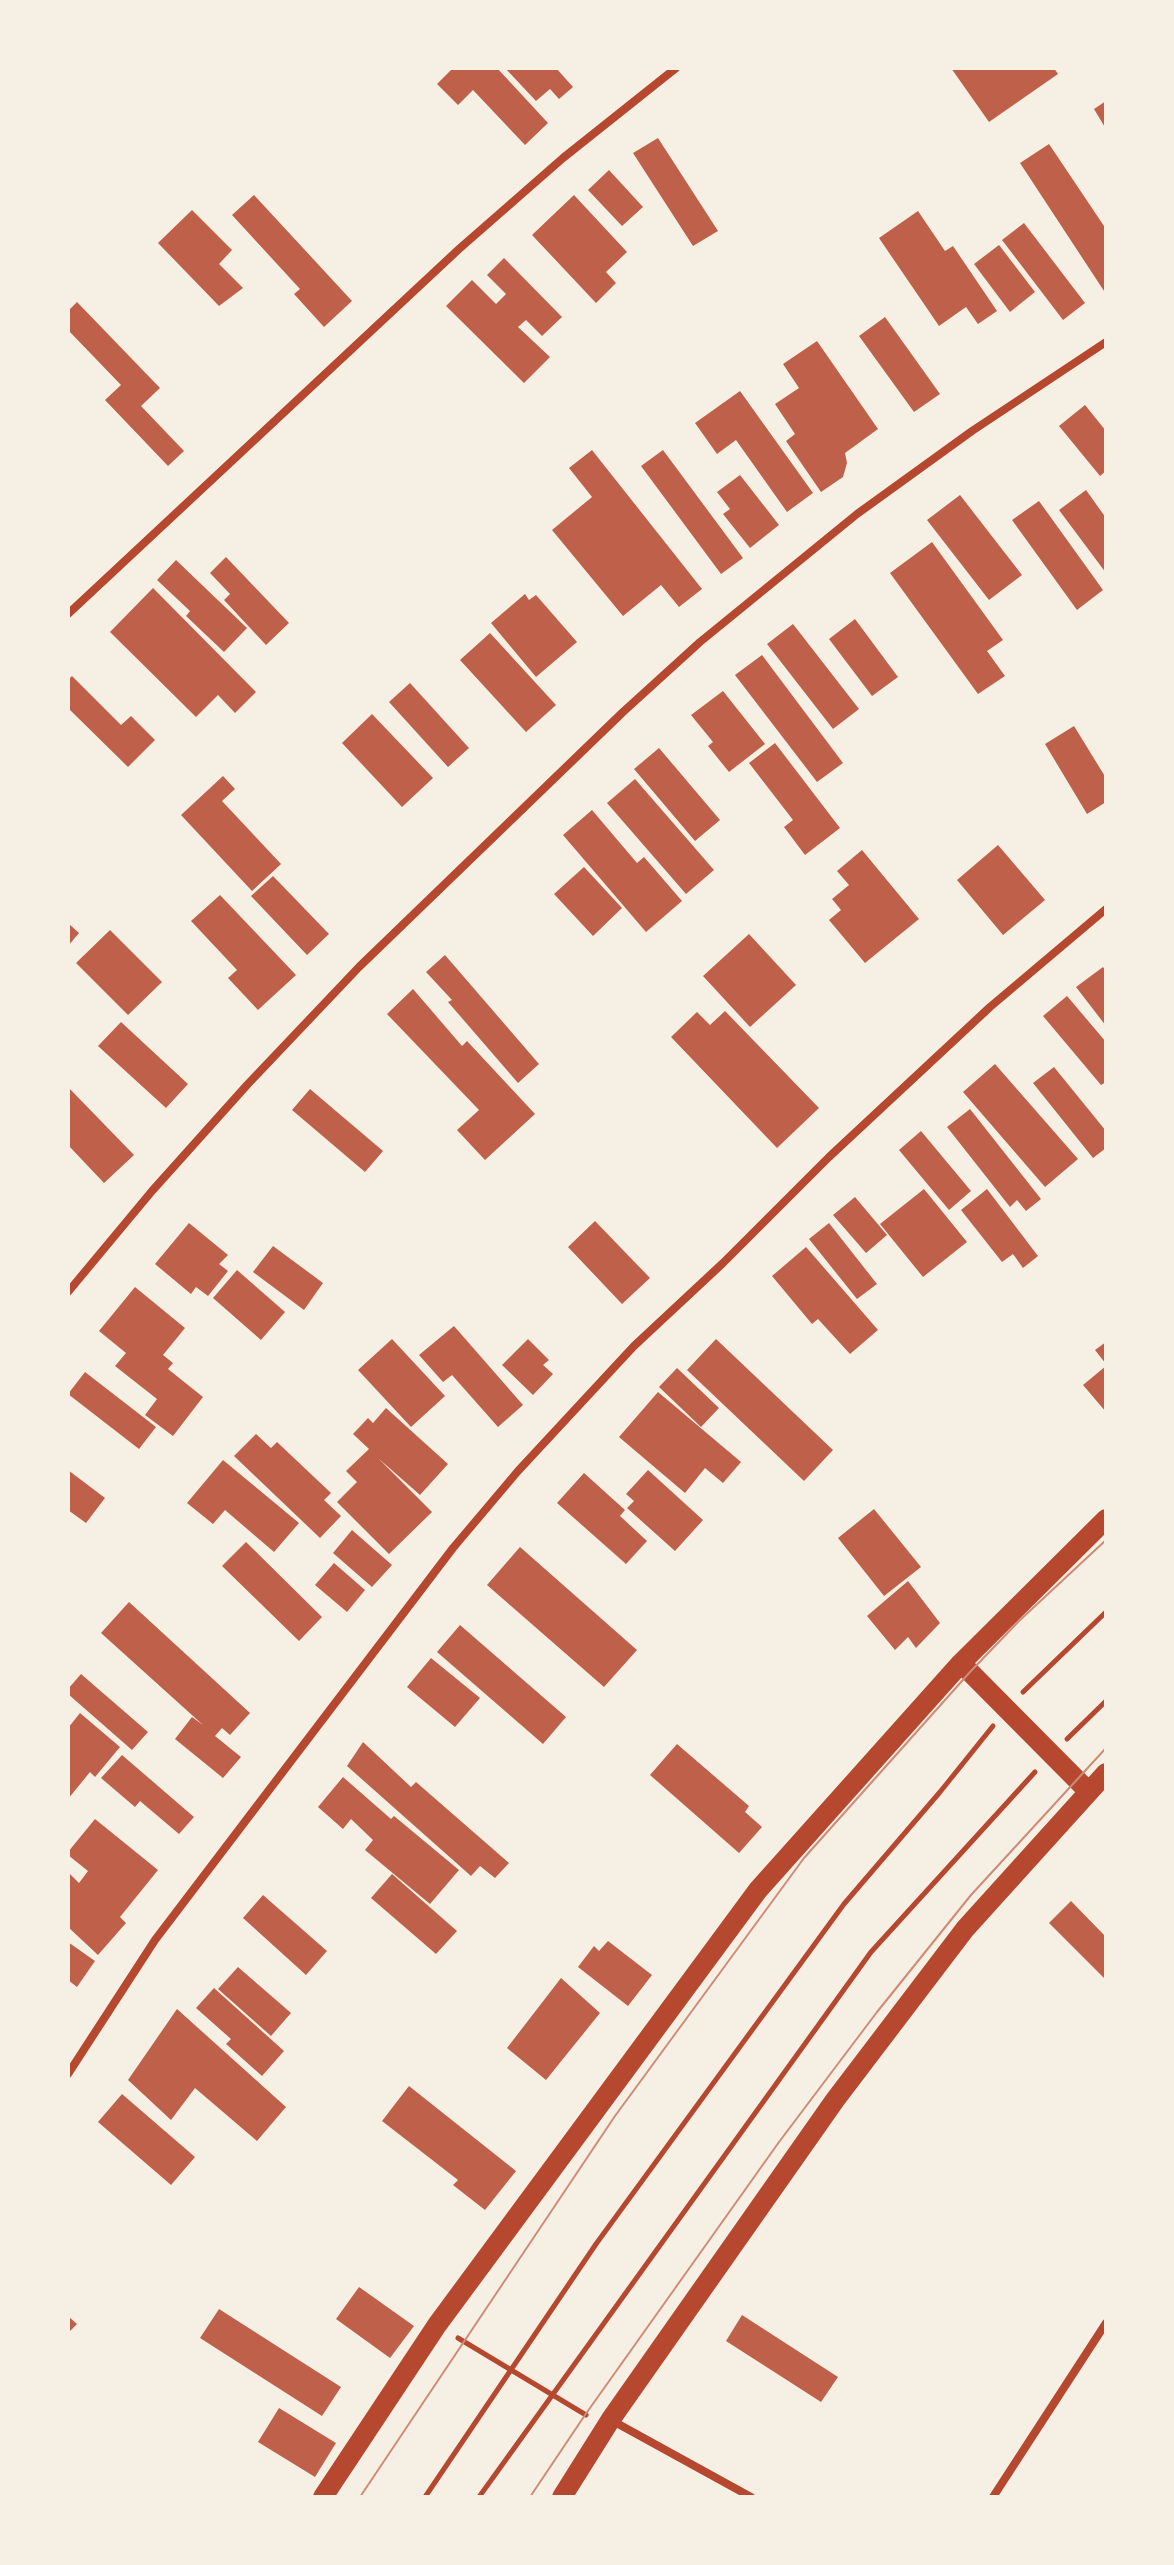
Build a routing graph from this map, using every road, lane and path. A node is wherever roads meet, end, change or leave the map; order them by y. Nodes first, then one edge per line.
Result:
1 (676, 68) edge
2 (1106, 342) edge
3 (68, 614) edge
4 (1106, 909) edge
5 (68, 1292) edge
6 (1106, 1519) edge
7 (1106, 1612) edge
8 (961, 1663) junction
9 (1106, 1701) edge
10 (1006, 1709) junction
11 (1051, 1754) junction
12 (1106, 1773) edge
13 (1088, 1791) junction
14 (68, 2074) edge
15 (1106, 2323) edge
16 (437, 2325) junction
17 (512, 2370) junction
18 (551, 2395) junction
19 (611, 2419) junction
20 (323, 2497) edge
21 (425, 2497) edge
22 (479, 2497) edge
23 (562, 2497) edge
24 (751, 2497) edge
25 (993, 2497) edge

1 - 3 street
2 - 5 street
4 - 14 street
6 - 8 main road
7 - 10 path
8 - 10 main road
8 - 16 main road
9 - 11 path
10 - 11 main road
10 - 17 path
11 - 13 main road
11 - 18 path
12 - 13 main road
13 - 19 main road
15 - 25 street
16 - 17 path
16 - 20 main road
17 - 18 path
17 - 21 path
18 - 19 path
18 - 22 path
19 - 23 main road
19 - 24 street

